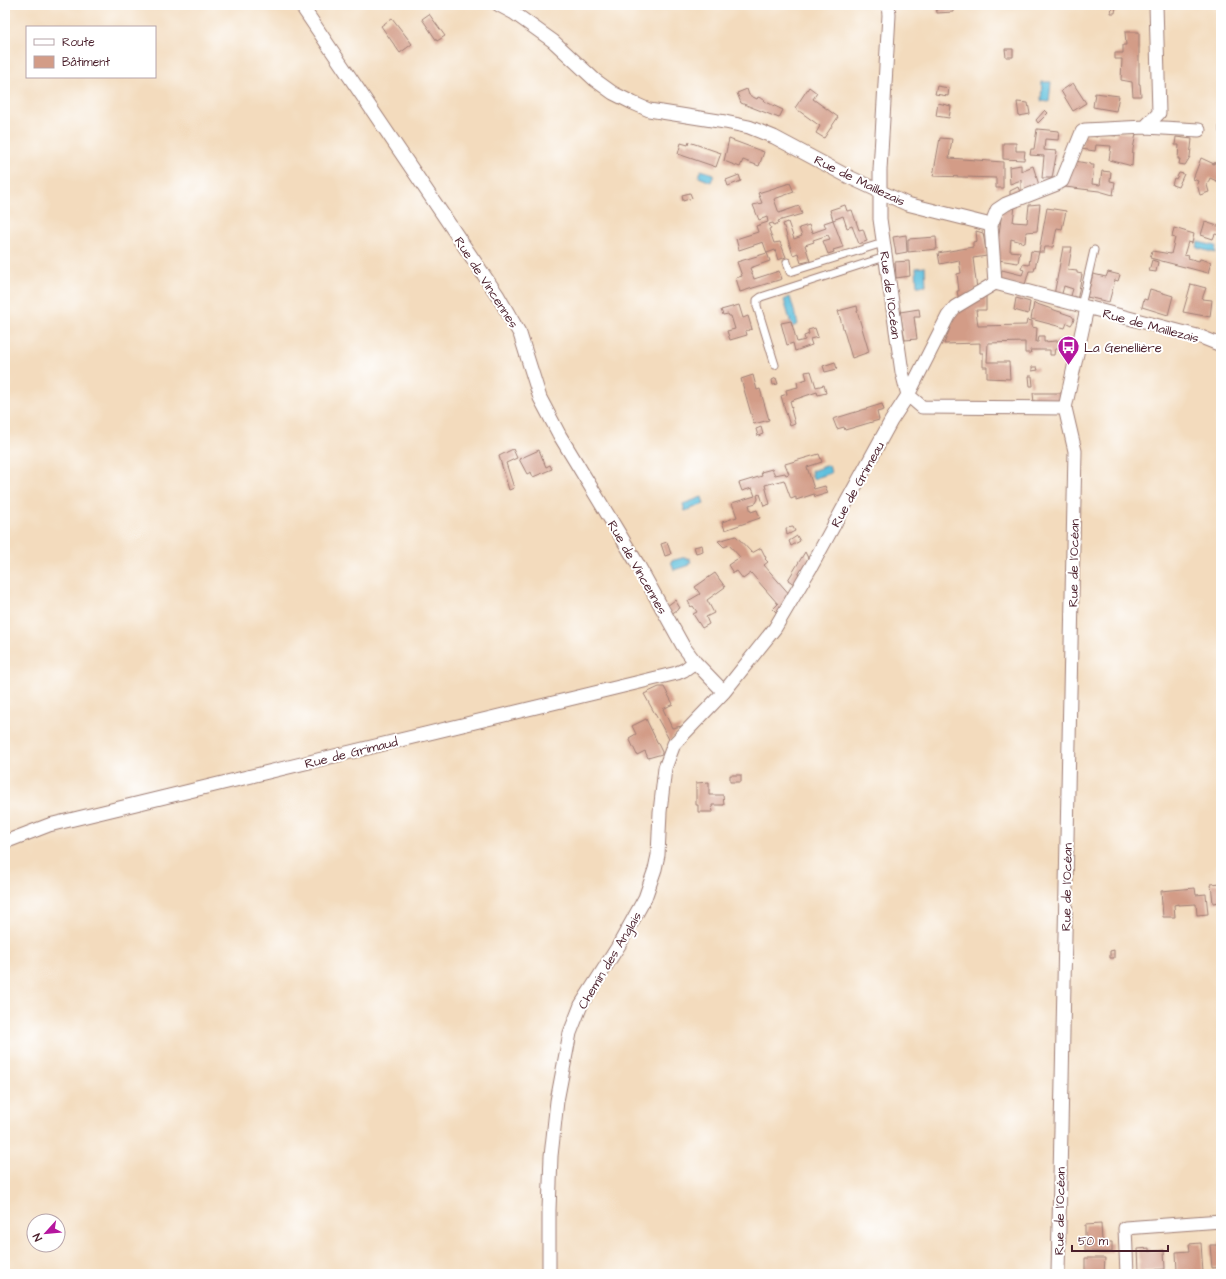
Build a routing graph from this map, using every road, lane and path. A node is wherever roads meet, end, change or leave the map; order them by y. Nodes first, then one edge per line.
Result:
1 (301, 5) edge
2 (499, 5) edge
3 (888, 5) edge
4 (1156, 5) edge
5 (1145, 127) junction
6 (1199, 130) dead end
7 (879, 192) junction
8 (991, 225) junction
9 (883, 243) junction
10 (1094, 250) dead end
11 (885, 257) junction
12 (788, 262) dead end
13 (995, 283) junction
14 (1084, 307) junction
15 (1221, 345) edge
16 (774, 365) dead end
17 (908, 395) junction
18 (1065, 408) junction
19 (695, 662) junction
20 (724, 692) junction
21 (5, 842) edge
22 (1221, 1222) edge
23 (1146, 1226) junction
24 (1126, 1249) junction
25 (549, 1274) edge
26 (1058, 1274) edge
27 (1126, 1274) edge

1 - 19 street, Rue de Vincennes
2 - 7 street, Rue de Maillezais
3 - 7 street, Rue de l'Océan
4 - 5 street
5 - 6 street
5 - 8 street
7 - 8 street, Rue de Maillezais
7 - 9 street, Rue de l'Océan
8 - 13 street
9 - 11 street, Rue de l'Océan
9 - 12 lane
10 - 14 lane
11 - 16 lane
11 - 17 street, Rue de l'Océan
13 - 14 street, Rue de Maillezais
13 - 17 street, Rue de Grimeau
14 - 15 street, Rue de Maillezais
14 - 18 street
17 - 18 street
17 - 20 street, Rue de Grimeau
18 - 26 street, Rue de l'Océan
19 - 20 street, Rue de Vincennes
19 - 21 street, Rue de Grimaud
20 - 25 street, Chemin des Anglais
22 - 23 street
23 - 24 street
23 - 24 street
24 - 27 street

